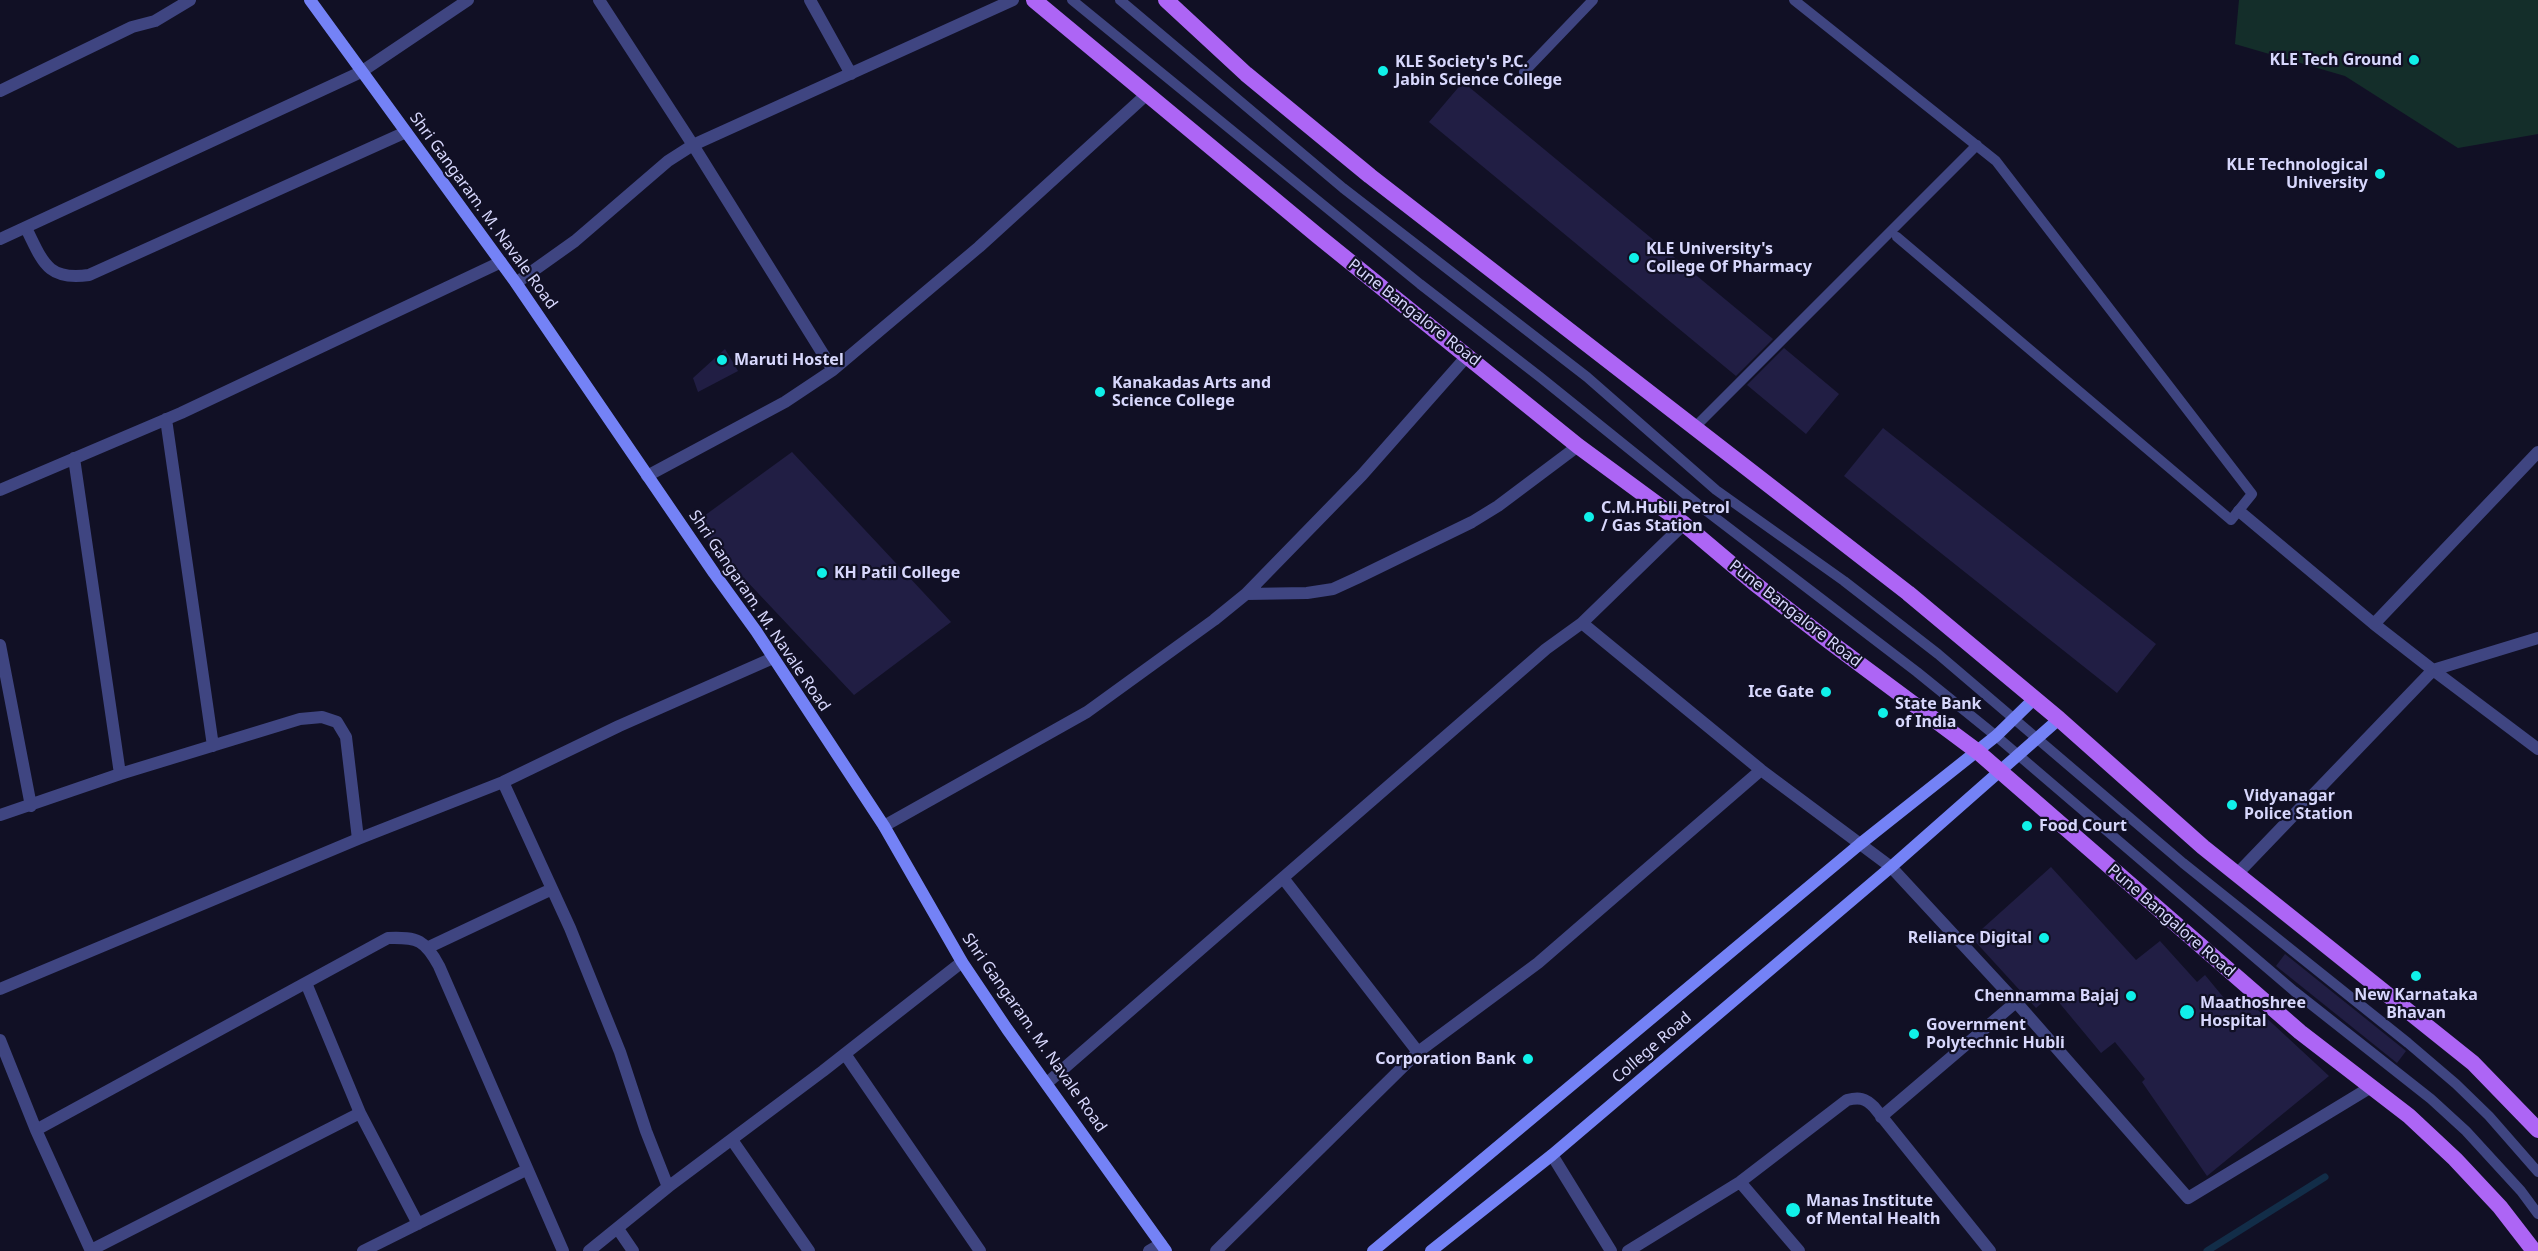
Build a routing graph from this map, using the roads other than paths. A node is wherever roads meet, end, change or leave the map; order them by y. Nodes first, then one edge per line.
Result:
1 (190, 0) edge
2 (310, 0) edge
3 (468, 0) edge
4 (599, 0) edge
5 (810, 0) edge
6 (1012, 0) edge
7 (1034, 0) edge
8 (1072, 0) edge
9 (1120, 0) edge
10 (1166, 0) edge
11 (1593, 0) edge
12 (1794, 0) edge
13 (361, 72) junction
14 (1524, 72) dead end
15 (851, 74) junction
16 (0, 91) edge
17 (1146, 95) junction
18 (406, 132) junction
19 (693, 145) junction
20 (1977, 145) junction
21 (26, 228) junction
22 (1897, 237) dead end
23 (0, 239) edge
24 (501, 262) junction
25 (516, 283) junction
26 (1467, 355) junction
27 (833, 370) junction
28 (166, 419) junction
29 (1695, 427) junction
30 (1578, 446) junction
31 (2538, 452) edge
32 (74, 458) junction
33 (647, 476) junction
34 (0, 490) edge
35 (2239, 511) junction
36 (1684, 524) junction
37 (1246, 594) junction
38 (1582, 623) junction
39 (2374, 624) junction
40 (2538, 638) edge
41 (0, 645) edge
42 (773, 658) junction
43 (2433, 670) junction
44 (2034, 699) junction
45 (2015, 718) junction
46 (2059, 719) junction
47 (1996, 736) junction
48 (2038, 738) junction
49 (213, 746) junction
50 (2538, 749) edge
51 (1977, 752) junction
52 (2019, 756) junction
53 (1761, 770) junction
54 (2000, 772) junction
55 (120, 774) junction
56 (503, 782) junction
57 (31, 806) junction
58 (0, 815) edge
59 (884, 826) junction
60 (358, 839) junction
61 (1860, 844) junction
62 (1891, 867) junction
63 (2238, 873) junction
64 (1283, 878) junction
65 (552, 889) junction
66 (429, 948) junction
67 (962, 962) junction
68 (306, 983) junction
69 (0, 989) edge
70 (2016, 1002) junction
71 (1, 1048) edge
72 (1418, 1052) junction
73 (845, 1054) junction
74 (1047, 1083) junction
75 (2371, 1087) junction
76 (360, 1113) junction
77 (1881, 1117) junction
78 (36, 1130) junction
79 (2538, 1130) edge
80 (732, 1140) junction
81 (1552, 1155) junction
82 (526, 1170) junction
83 (2538, 1172) edge
84 (1740, 1182) junction
85 (668, 1187) junction
86 (2538, 1214) edge
87 (418, 1224) junction
88 (618, 1229) junction
89 (1164, 1247) edge
90 (91, 1250) edge
91 (1433, 1250) edge
92 (363, 1251) edge
93 (563, 1251) edge
94 (589, 1251) edge
95 (633, 1251) edge
96 (809, 1251) edge
97 (980, 1251) edge
98 (1149, 1251) edge
99 (1216, 1251) edge
100 (1373, 1251) edge
101 (1611, 1251) edge
102 (1628, 1251) edge
103 (1798, 1251) edge
104 (1990, 1251) edge
105 (2534, 1251) edge

1 - 16 street
2 - 13 main road, Shri Gangaram. M. Navale Road
3 - 13 street
4 - 19 street
5 - 15 street
6 - 15 street
7 - 17 main road, Pune Bangalore Road
8 - 47 lane
9 - 45 lane
10 - 29 main road
11 - 14 lane
12 - 20 lane
13 - 18 main road, Shri Gangaram. M. Navale Road
13 - 21 street
15 - 19 street
17 - 26 main road, Pune Bangalore Road
17 - 27 street
18 - 21 street
18 - 24 main road, Shri Gangaram. M. Navale Road
19 - 25 street
19 - 27 street
20 - 29 lane
20 - 35 lane
21 - 23 street
22 - 35 lane
24 - 25 main road, Shri Gangaram. M. Navale Road
24 - 28 street
25 - 33 main road, Shri Gangaram. M. Navale Road
26 - 30 main road, Pune Bangalore Road
26 - 37 street
27 - 33 street
28 - 32 street
28 - 49 street
29 - 44 main road
30 - 36 main road, Pune Bangalore Road
30 - 37 street
31 - 39 street
32 - 34 street
32 - 55 street
33 - 42 main road, Shri Gangaram. M. Navale Road
35 - 39 street
36 - 38 street
36 - 51 main road, Pune Bangalore Road
37 - 59 street
38 - 53 street
38 - 64 street
39 - 43 street
40 - 43 street
41 - 57 street
42 - 56 street
42 - 59 main road, Shri Gangaram. M. Navale Road
43 - 50 street
43 - 63 street
44 - 45 main road
44 - 46 main road
45 - 47 main road
45 - 48 lane
46 - 48 main road, College Road
46 - 63 main road
47 - 51 main road
47 - 52 lane
48 - 52 main road, College Road
48 - 83 lane
49 - 55 street
49 - 60 street
51 - 54 main road, Pune Bangalore Road
51 - 61 main road
52 - 54 main road, College Road
52 - 86 lane
53 - 61 street
53 - 72 street
54 - 62 main road, College Road
54 - 75 main road, Pune Bangalore Road
55 - 57 street
56 - 60 street
56 - 65 street
57 - 58 street
59 - 67 main road, Shri Gangaram. M. Navale Road
60 - 69 street
61 - 62 street
61 - 100 main road
62 - 70 street
62 - 81 main road, College Road
63 - 79 main road
64 - 72 street
64 - 74 street
65 - 66 street
65 - 85 street
66 - 68 street
66 - 82 street
67 - 73 street
67 - 74 main road, Shri Gangaram. M. Navale Road
68 - 76 street
68 - 78 street
70 - 75 street
70 - 77 street
71 - 78 street
72 - 99 street
73 - 80 street
73 - 97 street
74 - 89 main road, Shri Gangaram. M. Navale Road
75 - 105 main road, Pune Bangalore Road
76 - 87 street
76 - 90 street
77 - 84 street
77 - 104 street
78 - 90 street
80 - 85 street
80 - 96 street
81 - 91 main road, College Road
81 - 101 street
82 - 87 street
82 - 93 street
84 - 102 street
84 - 103 street
85 - 88 street
87 - 92 street
88 - 94 street
88 - 95 street
89 - 98 street

